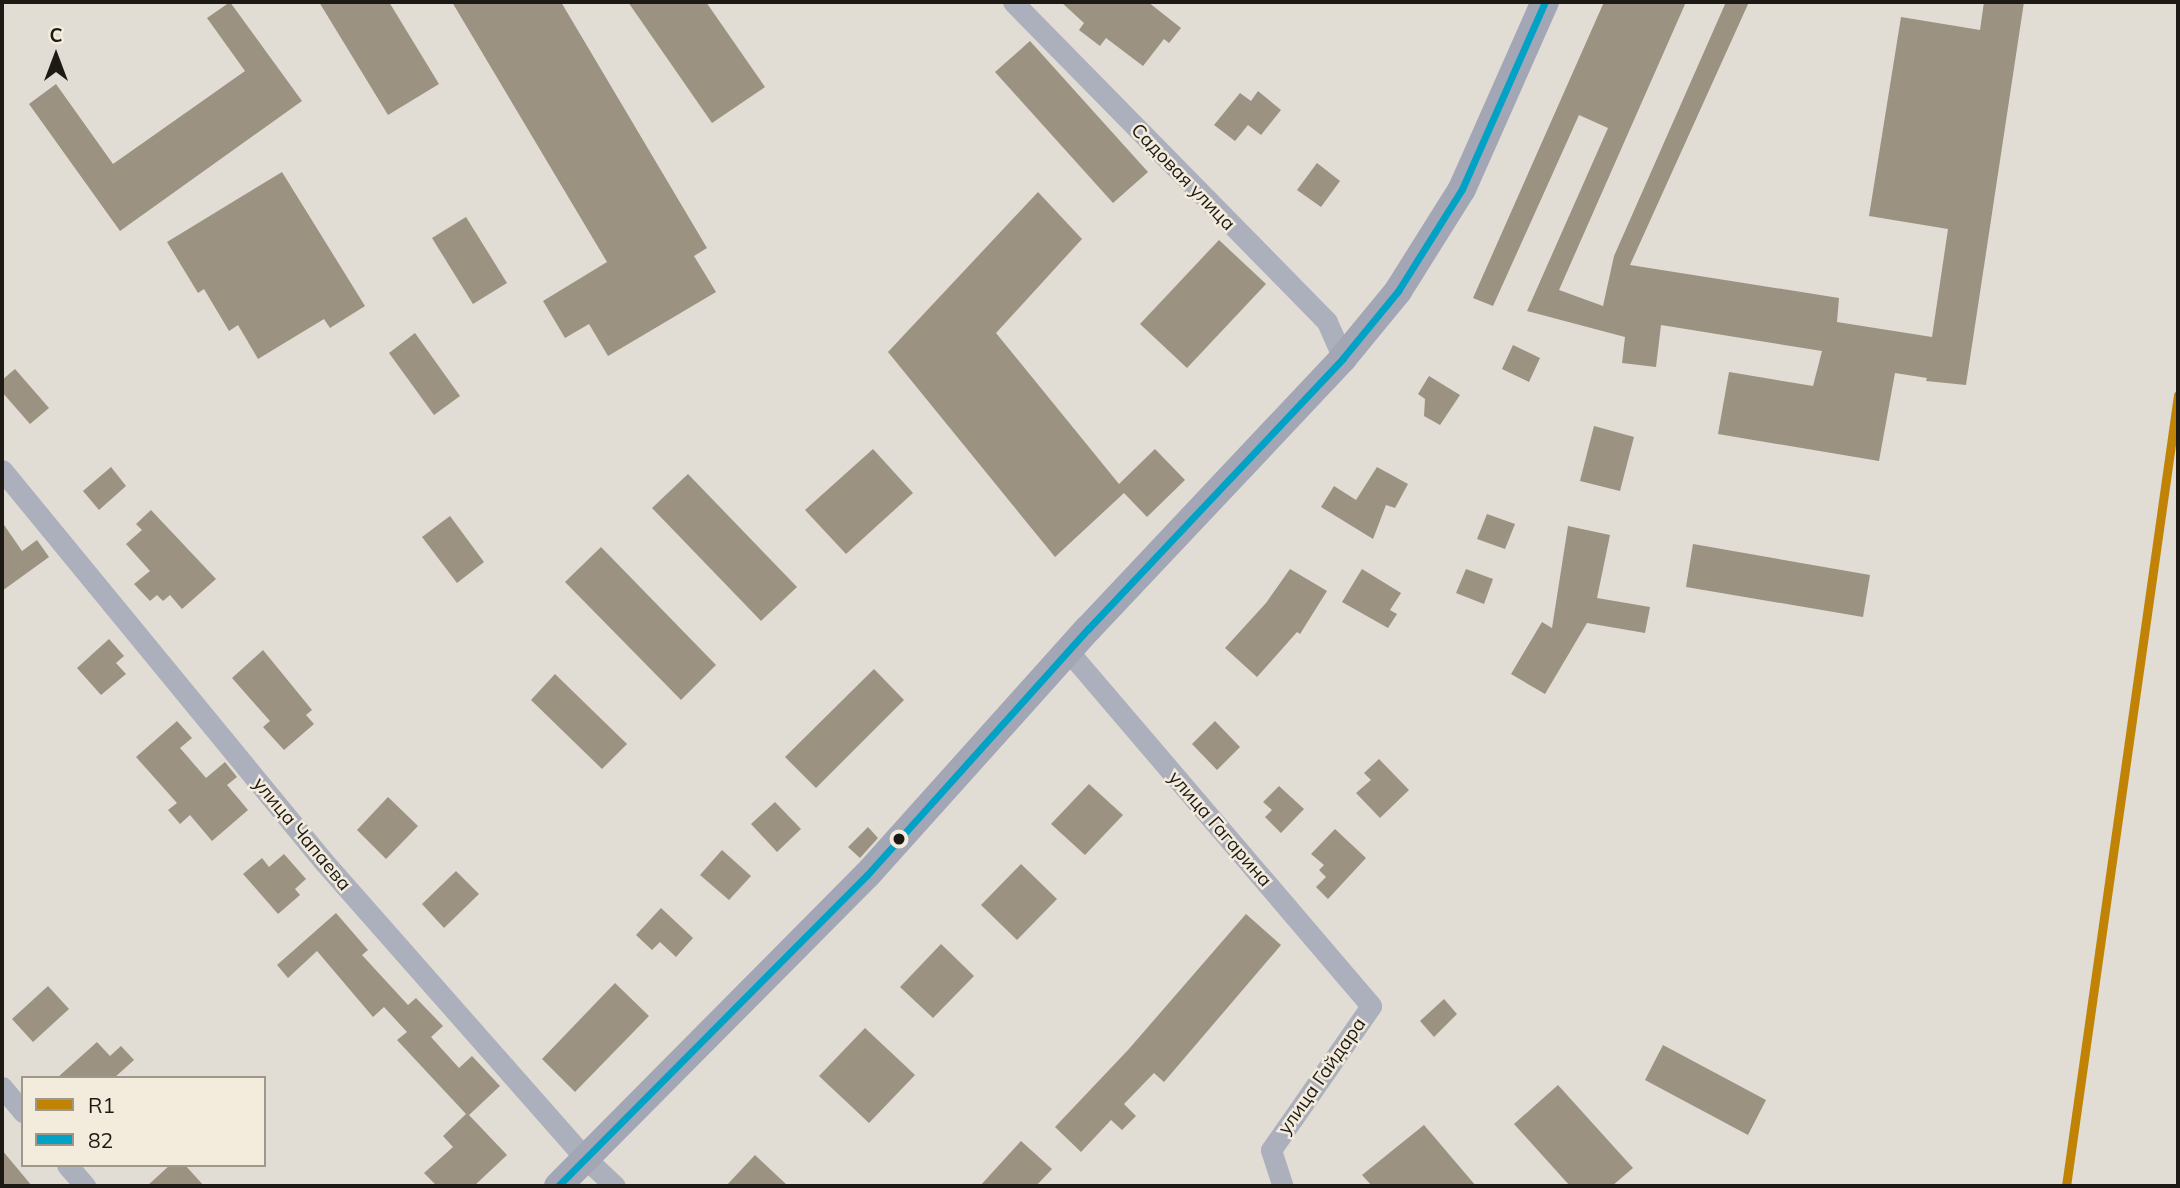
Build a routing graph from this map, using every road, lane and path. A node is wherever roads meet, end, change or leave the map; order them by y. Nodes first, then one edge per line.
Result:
1 (1013, 2) edge
2 (1545, 2) edge
3 (1343, 358) junction
4 (2, 470) edge
5 (1069, 652) junction
6 (1371, 1006) joint
7 (2, 1087) edge
8 (21, 1110) edge
9 (584, 1157) junction
10 (69, 1167) edge
11 (85, 1186) edge
12 (558, 1186) edge
13 (615, 1186) edge
14 (1283, 1186) edge

1 - 3 street, Садовая улица
2 - 3 street
3 - 5 street
4 - 9 street, улица Чапаева
5 - 6 street, улица Гагарина
5 - 9 street
6 - 14 street, улица Гайдара
7 - 8 street
9 - 12 street
9 - 13 street, улица Чапаева
10 - 11 street

